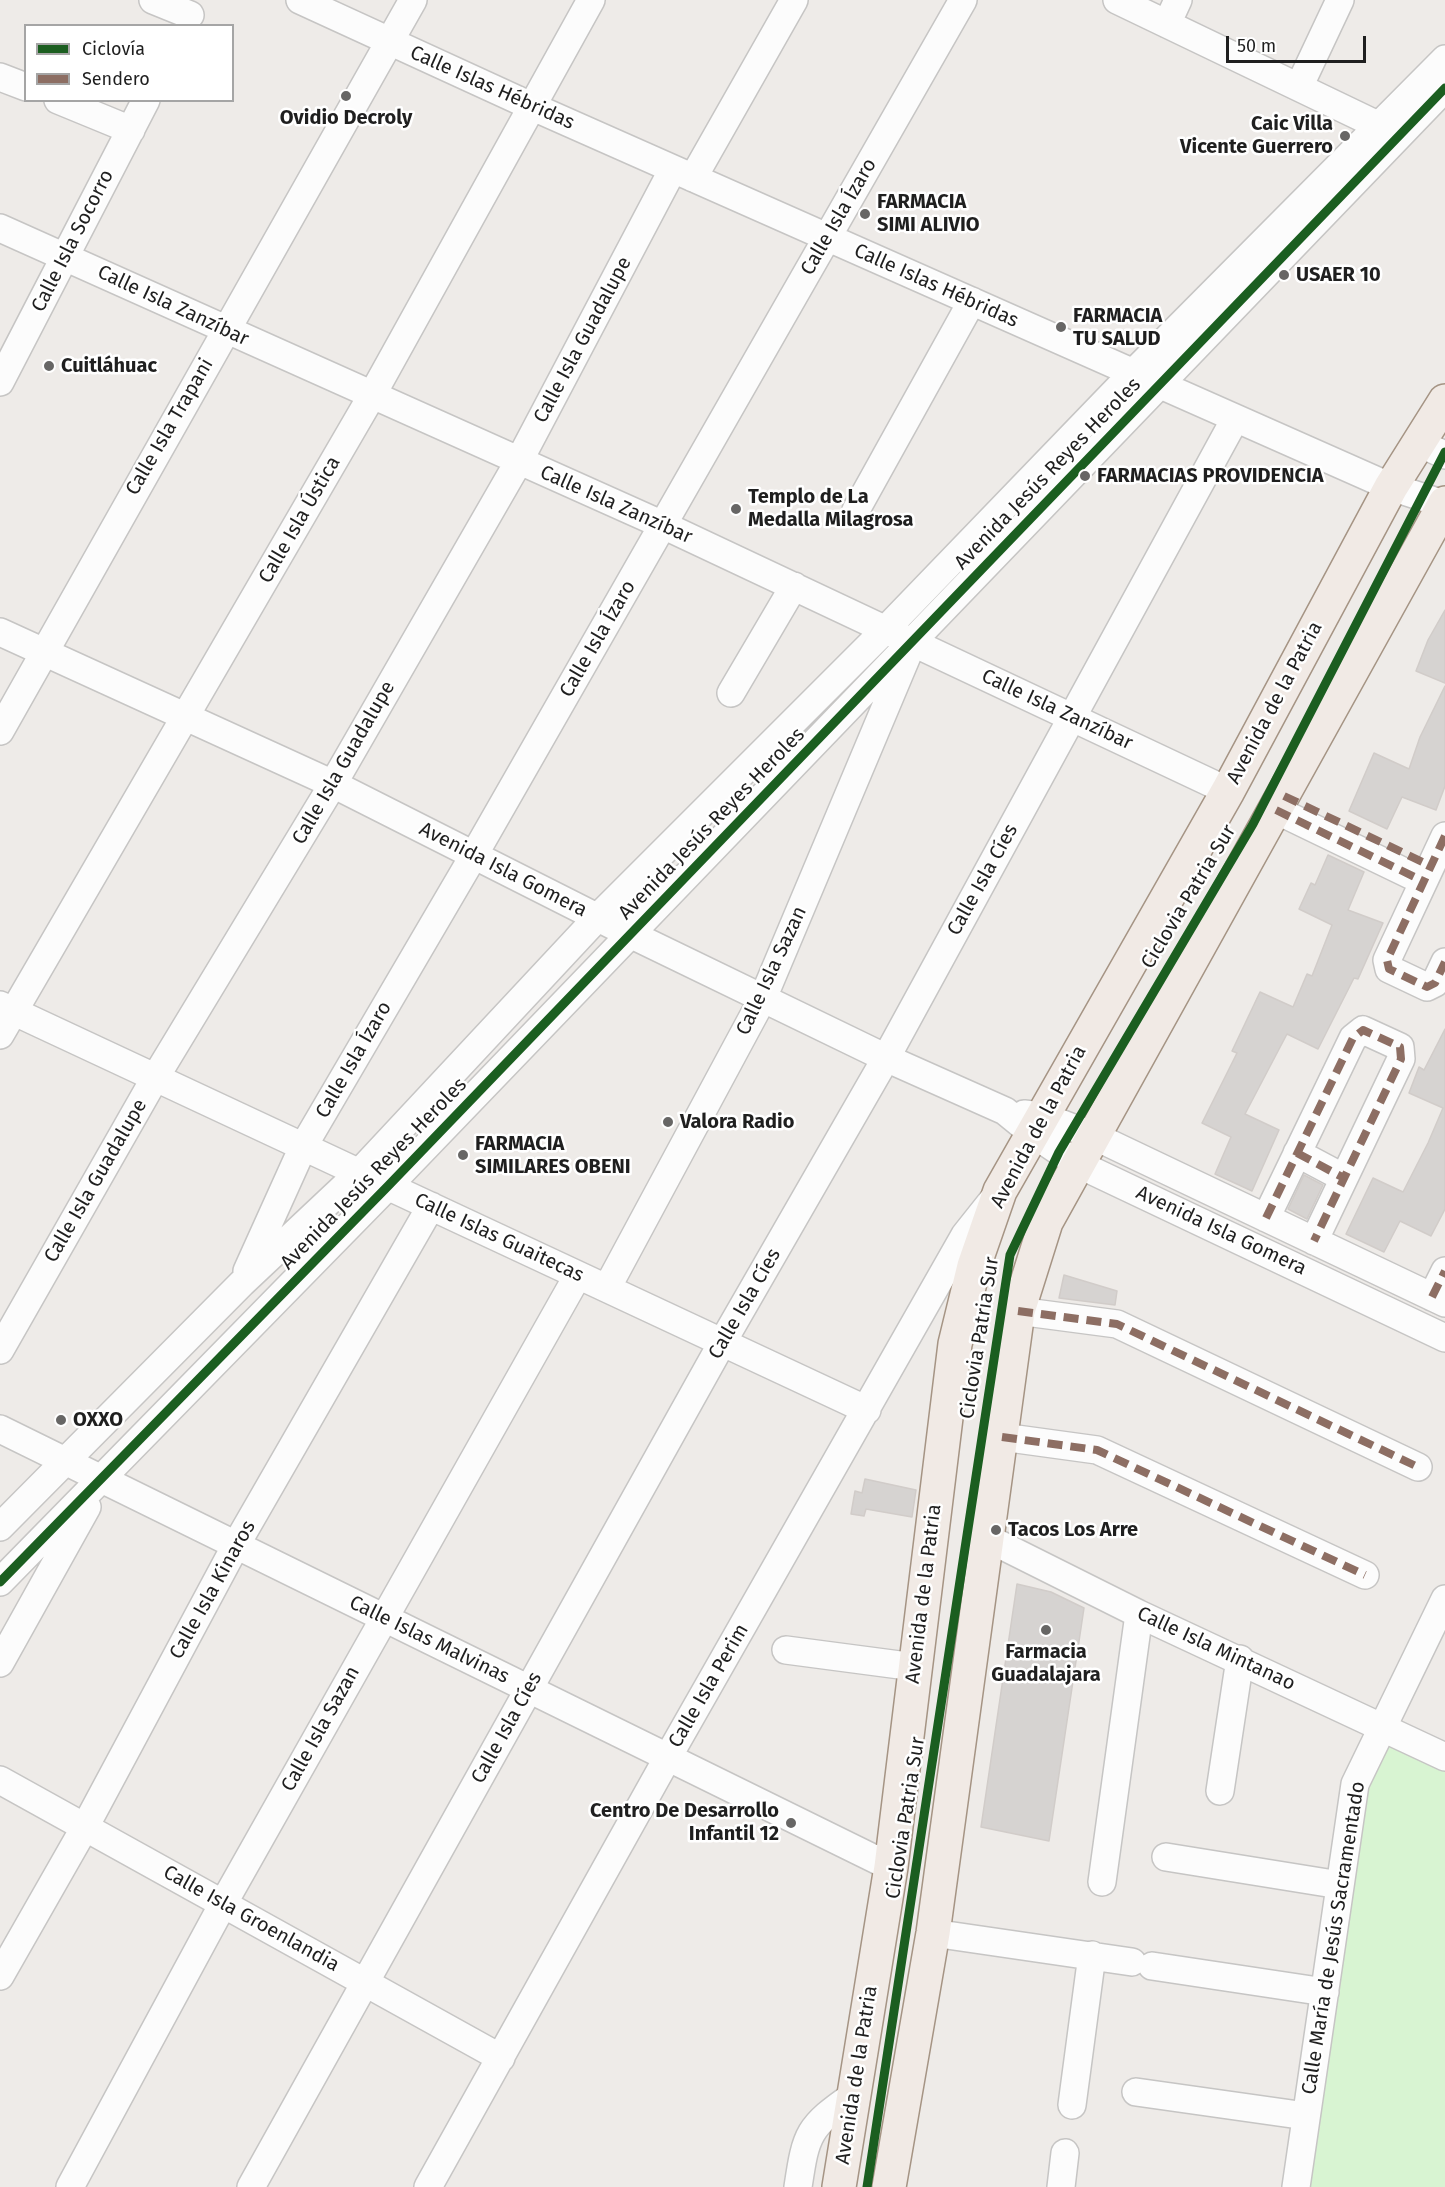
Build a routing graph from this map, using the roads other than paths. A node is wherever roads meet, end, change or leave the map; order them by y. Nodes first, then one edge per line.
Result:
1 (153, 0) edge
2 (300, 0) edge
3 (413, 0) edge
4 (591, 0) edge
5 (794, 0) edge
6 (963, 0) edge
7 (1118, 0) edge
8 (1340, 0) edge
9 (1173, 12) edge
10 (191, 14) edge
11 (389, 41) junction
12 (1445, 59) edge
13 (0, 77) edge
14 (24, 86) edge
15 (1299, 87) junction
16 (1445, 88) edge
17 (63, 102) edge
18 (145, 102) edge
19 (531, 106) junction
20 (131, 130) junction
21 (1388, 130) junction
22 (683, 173) junction
23 (0, 228) edge
24 (827, 237) junction
25 (65, 256) junction
26 (972, 301) junction
27 (226, 330) junction
28 (1133, 373) junction
29 (2, 375) edge
30 (1159, 384) junction
31 (371, 397) junction
32 (1445, 401) edge
33 (1235, 418) junction
34 (1432, 449) edge
35 (519, 460) junction
36 (1391, 488) junction
37 (1445, 504) edge
38 (856, 510) dead end
39 (663, 525) junction
40 (794, 586) junction
41 (886, 629) junction
42 (0, 632) edge
43 (913, 642) junction
44 (43, 651) junction
45 (731, 693) dead end
46 (185, 716) junction
47 (1072, 716) junction
48 (0, 731) edge
49 (333, 784) junction
50 (1228, 791) junction
51 (1280, 803) junction
52 (1445, 836) edge
53 (474, 855) junction
54 (1427, 874) junction
55 (597, 918) junction
56 (630, 934) junction
57 (1445, 962) edge
58 (763, 998) junction
59 (4, 1017) edge
60 (885, 1058) junction
61 (155, 1078) junction
62 (1037, 1125) junction
63 (303, 1147) junction
64 (1086, 1150) junction
65 (1297, 1152) junction
66 (359, 1173) junction
67 (1344, 1178) junction
68 (388, 1186) junction
69 (1000, 1191) junction
70 (431, 1206) junction
71 (1266, 1218) junction
72 (1314, 1241) junction
73 (1445, 1271) edge
74 (578, 1275) junction
75 (242, 1283) junction
76 (607, 1288) junction
77 (1439, 1300) edge
78 (1018, 1311) junction
79 (1445, 1338) edge
80 (722, 1343) junction
81 (0, 1350) edge
82 (867, 1410) junction
83 (0, 1429) edge
84 (1002, 1437) junction
85 (65, 1461) junction
86 (1418, 1467) dead end
87 (102, 1478) junction
88 (0, 1527) edge
89 (989, 1539) junction
90 (236, 1545) junction
91 (1365, 1575) dead end
92 (0, 1582) edge
93 (1445, 1599) edge
94 (1139, 1614) junction
95 (383, 1617) junction
96 (786, 1650) dead end
97 (1240, 1659) junction
98 (0, 1663) edge
99 (915, 1667) junction
100 (529, 1689) junction
101 (1382, 1727) junction
102 (668, 1757) junction
103 (1445, 1757) edge
104 (0, 1780) edge
105 (1220, 1791) dead end
106 (85, 1827) junction
107 (1166, 1857) dead end
108 (891, 1867) junction
109 (1102, 1882) dead end
110 (1340, 1885) junction
111 (223, 1904) junction
112 (933, 1933) junction
113 (1092, 1955) junction
114 (0, 1976) edge
115 (365, 1982) junction
116 (1325, 1992) junction
117 (501, 2058) junction
118 (1136, 2092) dead end
119 (854, 2095) junction
120 (1072, 2104) dead end
121 (1306, 2116) junction
122 (1065, 2153) dead end
123 (70, 2187) edge
124 (251, 2187) edge
125 (428, 2187) edge
126 (798, 2187) edge
127 (839, 2187) edge
128 (889, 2187) edge
129 (1061, 2187) edge
130 (1296, 2187) edge

1 - 10 street
2 - 11 street, Calle Islas Hébridas
3 - 11 street, Calle Isla Trapani
4 - 19 street, Calle Isla Ústica
5 - 22 street, Calle Isla Guadalupe
6 - 24 street, Calle Isla Ízaro
7 - 9 street
8 - 15 street
9 - 15 street
11 - 19 street, Calle Islas Hébridas
11 - 27 street, Calle Isla Trapani
12 - 21 street, Avenida Jesús Reyes Heroles
13 - 14 street
15 - 21 street
16 - 21 street, Avenida Jesús Reyes Heroles
17 - 20 street
18 - 20 street, Calle Isla Socorro
19 - 22 street, Calle Islas Hébridas
19 - 31 street, Calle Isla Ústica
20 - 25 street, Calle Isla Socorro
21 - 28 street, Avenida Jesús Reyes Heroles
21 - 30 street, Avenida Jesús Reyes Heroles
22 - 24 street, Calle Islas Hébridas
22 - 35 street, Calle Isla Guadalupe
23 - 25 street, Calle Isla Zanzíbar
24 - 26 street, Calle Islas Hébridas
24 - 39 street, Calle Isla Ízaro
25 - 27 street, Calle Isla Zanzíbar
25 - 29 street, Calle Isla Socorro
26 - 28 street, Calle Islas Hébridas
26 - 38 street
27 - 31 street, Calle Isla Zanzíbar
27 - 44 street, Calle Isla Trapani
28 - 30 street, Calle Islas Hébridas
28 - 41 street, Avenida Jesús Reyes Heroles
30 - 33 street, Calle Islas Hébridas
30 - 43 street, Avenida Jesús Reyes Heroles
31 - 35 street, Calle Isla Zanzíbar
31 - 46 street, Calle Isla Ústica
32 - 34 main road, Avenida de la Patria
33 - 36 street, Calle Islas Hébridas
33 - 47 street, Calle Isla Cíes
34 - 36 main road, Avenida de la Patria
35 - 39 street, Calle Isla Zanzíbar
35 - 49 street, Calle Isla Guadalupe
36 - 37 street, Calle Islas Hébridas
36 - 50 main road, Avenida de la Patria
37 - 51 main road
39 - 40 street, Calle Isla Zanzíbar
39 - 53 street, Calle Isla Ízaro
40 - 41 street, Calle Isla Zanzíbar
40 - 45 street
41 - 43 street, Calle Isla Zanzíbar
41 - 55 street, Avenida Jesús Reyes Heroles
42 - 44 street, Avenida Isla Gomera
43 - 47 street, Calle Isla Zanzíbar
43 - 56 street, Avenida Jesús Reyes Heroles
43 - 58 street, Calle Isla Sazan
44 - 46 street, Avenida Isla Gomera
44 - 48 street, Calle Isla Trapani
46 - 49 street, Avenida Isla Gomera
46 - 59 street, Calle Isla Ústica
47 - 50 street, Calle Isla Zanzíbar
47 - 60 street, Calle Isla Cíes
49 - 53 street, Avenida Isla Gomera
49 - 61 street, Calle Isla Guadalupe
50 - 62 main road, Avenida de la Patria
51 - 54 street
51 - 64 main road
52 - 54 street
53 - 55 street, Avenida Isla Gomera
53 - 63 street, Calle Isla Ízaro
54 - 57 street
55 - 56 street, Avenida Isla Gomera
55 - 66 street, Avenida Jesús Reyes Heroles
56 - 58 street, Avenida Isla Gomera
56 - 68 street, Avenida Jesús Reyes Heroles
58 - 60 street, Avenida Isla Gomera
58 - 76 street, Calle Isla Sazan
59 - 61 street, Calle Islas Guaitecas
60 - 62 street, Avenida Isla Gomera
60 - 80 street, Calle Isla Cíes
61 - 63 street, Calle Islas Guaitecas
61 - 81 street, Calle Isla Guadalupe
62 - 64 street, Avenida Isla Gomera
62 - 69 main road, Avenida de la Patria
63 - 66 street, Calle Islas Guaitecas
63 - 75 street, Calle Isla Ízaro
64 - 71 street, Avenida Isla Gomera
64 - 78 main road
64 - 79 street, Avenida Isla Gomera
65 - 67 street
65 - 67 street
65 - 71 street
66 - 68 street, Calle Islas Guaitecas
66 - 75 street, Avenida Jesús Reyes Heroles
67 - 72 street
68 - 70 street, Calle Islas Guaitecas
68 - 87 street, Avenida Jesús Reyes Heroles
69 - 82 street, Calle Isla Perim
69 - 99 main road, Avenida de la Patria
70 - 74 street, Calle Islas Guaitecas
70 - 90 street, Calle Isla Kinaros
71 - 72 street, Avenida Isla Gomera
72 - 77 street, Avenida Isla Gomera
73 - 77 street
74 - 76 street, Calle Islas Guaitecas
74 - 95 street, Calle Isla Sazan
75 - 85 street, Avenida Jesús Reyes Heroles
76 - 80 street, Calle Islas Guaitecas
78 - 84 main road
78 - 86 street
80 - 82 street, Calle Islas Guaitecas
80 - 100 street, Calle Isla Cíes
82 - 102 street, Calle Isla Perim
83 - 85 street, Calle Islas Malvinas
84 - 89 main road
84 - 91 street
85 - 87 street, Calle Islas Malvinas
85 - 88 street, Avenida Jesús Reyes Heroles
87 - 90 street, Calle Islas Malvinas
87 - 92 street, Avenida Jesús Reyes Heroles
87 - 98 street
89 - 94 street, Calle Isla Mintanao
89 - 112 main road
90 - 95 street, Calle Islas Malvinas
90 - 106 street, Calle Isla Kinaros
93 - 101 street, Calle María de Jesús Sacramentado
94 - 97 street, Calle Isla Mintanao
94 - 109 street
95 - 100 street, Calle Islas Malvinas
95 - 111 street, Calle Isla Sazan
96 - 99 street
97 - 101 street, Calle Isla Mintanao
97 - 105 street
99 - 108 main road, Avenida de la Patria
100 - 102 street, Calle Islas Malvinas
100 - 115 street, Calle Isla Cíes
101 - 103 street, Calle Isla Mintanao
101 - 110 street, Calle María de Jesús Sacramentado
102 - 108 street, Calle Islas Malvinas
102 - 117 street, Calle Isla Perim
104 - 106 street, Calle Isla Groenlandia
106 - 111 street, Calle Isla Groenlandia
106 - 114 street, Calle Isla Kinaros
107 - 110 street
108 - 119 main road, Avenida de la Patria
110 - 116 street, Calle María de Jesús Sacramentado
111 - 115 street, Calle Isla Groenlandia
111 - 123 street, Calle Isla Sazan
112 - 113 street
112 - 128 main road
113 - 116 street
113 - 120 street
115 - 117 street, Calle Isla Groenlandia
115 - 124 street, Calle Isla Cíes
116 - 121 street, Calle María de Jesús Sacramentado
117 - 125 street, Calle Isla Perim
118 - 121 street
119 - 126 street
119 - 127 main road, Avenida de la Patria
121 - 130 street, Calle María de Jesús Sacramentado
122 - 129 street

